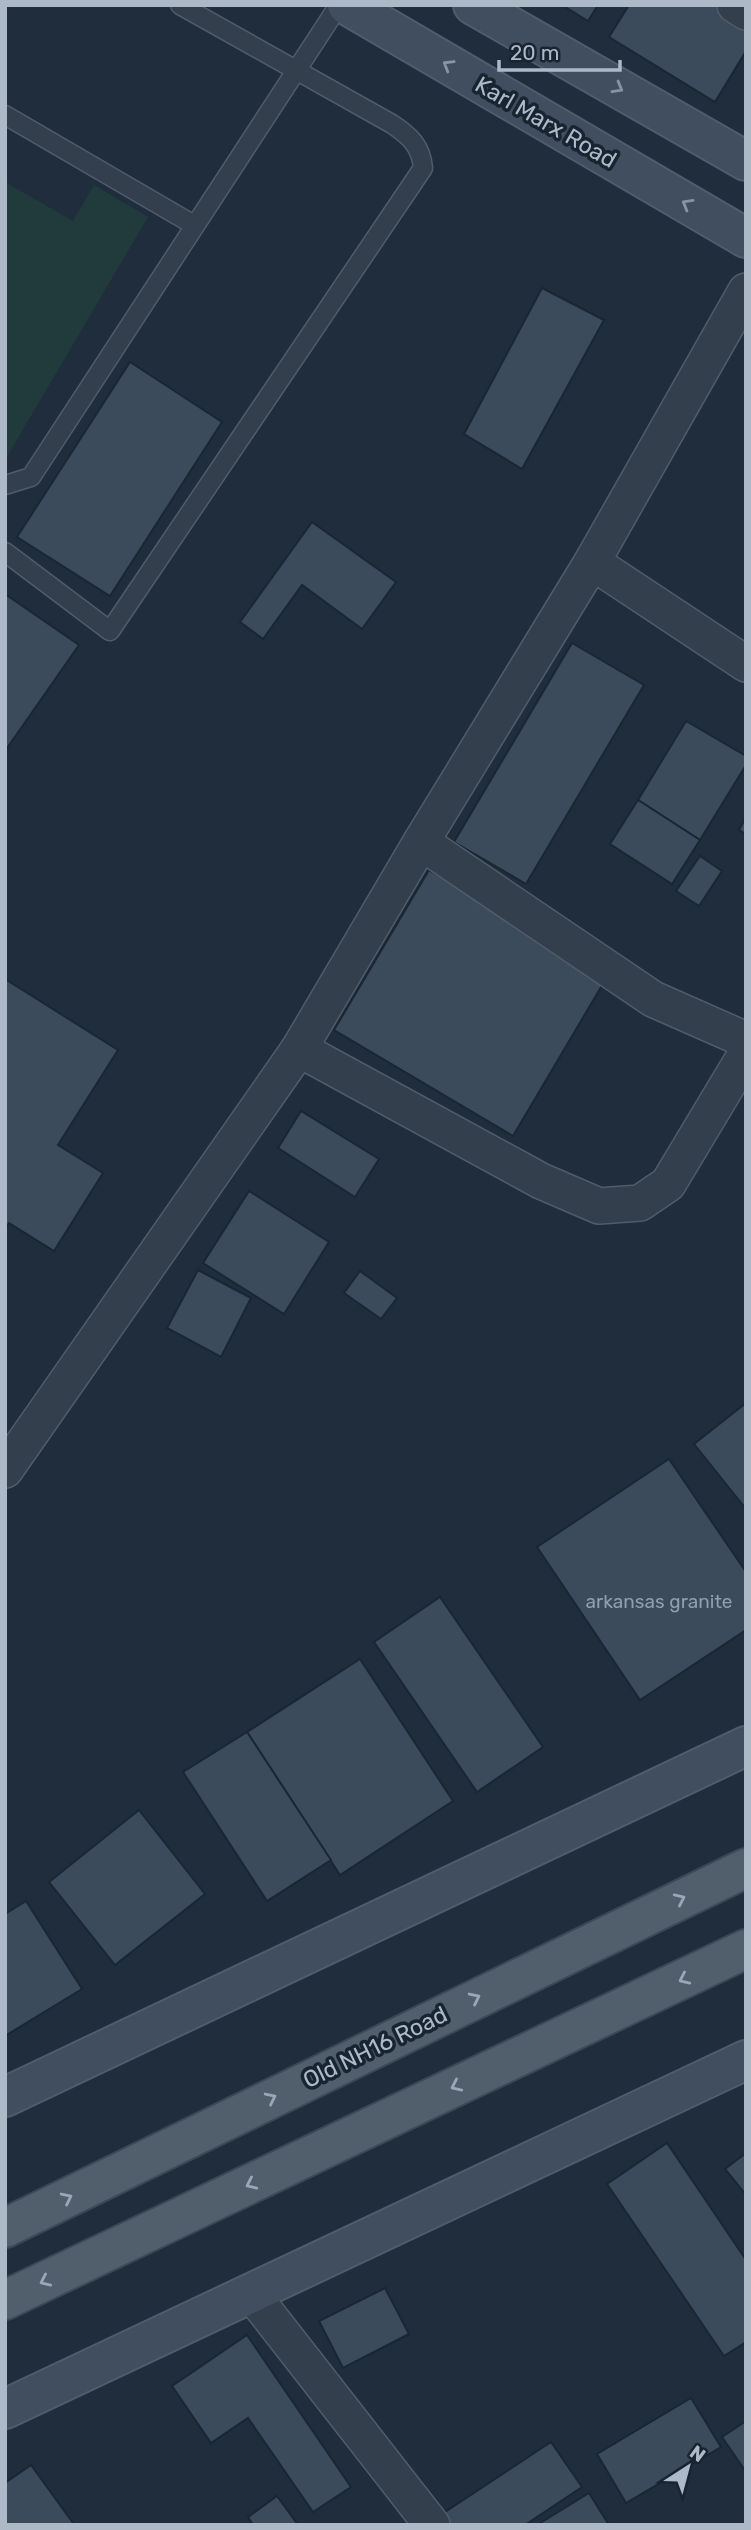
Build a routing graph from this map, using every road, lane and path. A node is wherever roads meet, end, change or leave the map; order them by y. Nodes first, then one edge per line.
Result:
1 (180, 5) edge
2 (338, 5) edge
3 (347, 5) edge
4 (473, 5) edge
5 (735, 5) edge
6 (746, 12) edge
7 (299, 71) junction
8 (5, 115) edge
9 (746, 161) edge
10 (194, 225) junction
11 (746, 238) edge
12 (742, 305) edge
13 (5, 485) edge
14 (5, 552) edge
15 (592, 562) junction
16 (746, 664) edge
17 (421, 842) junction
18 (746, 1040) edge
19 (299, 1049) junction
20 (746, 1054) edge
21 (5, 1470) edge
22 (746, 1746) edge
23 (746, 1868) edge
24 (746, 1949) edge
25 (745, 2061) edge
26 (5, 2097) edge
27 (5, 2228) edge
28 (251, 2293) junction
29 (5, 2300) edge
30 (5, 2409) edge
31 (432, 2525) edge

1 - 7 lane
2 - 7 lane
11 -> 3 street, Karl Marx Road
4 -> 9 street
5 - 6 street
7 - 10 lane
7 - 14 lane
8 - 10 lane
10 - 13 lane
12 - 15 street
15 - 16 street
15 - 17 street
17 - 18 street
17 - 19 street
19 - 20 street
19 - 21 street
22 - 26 street
27 -> 23 main road, Old NH16 Road
24 -> 29 main road
25 - 28 street
28 - 30 street
28 - 31 street

